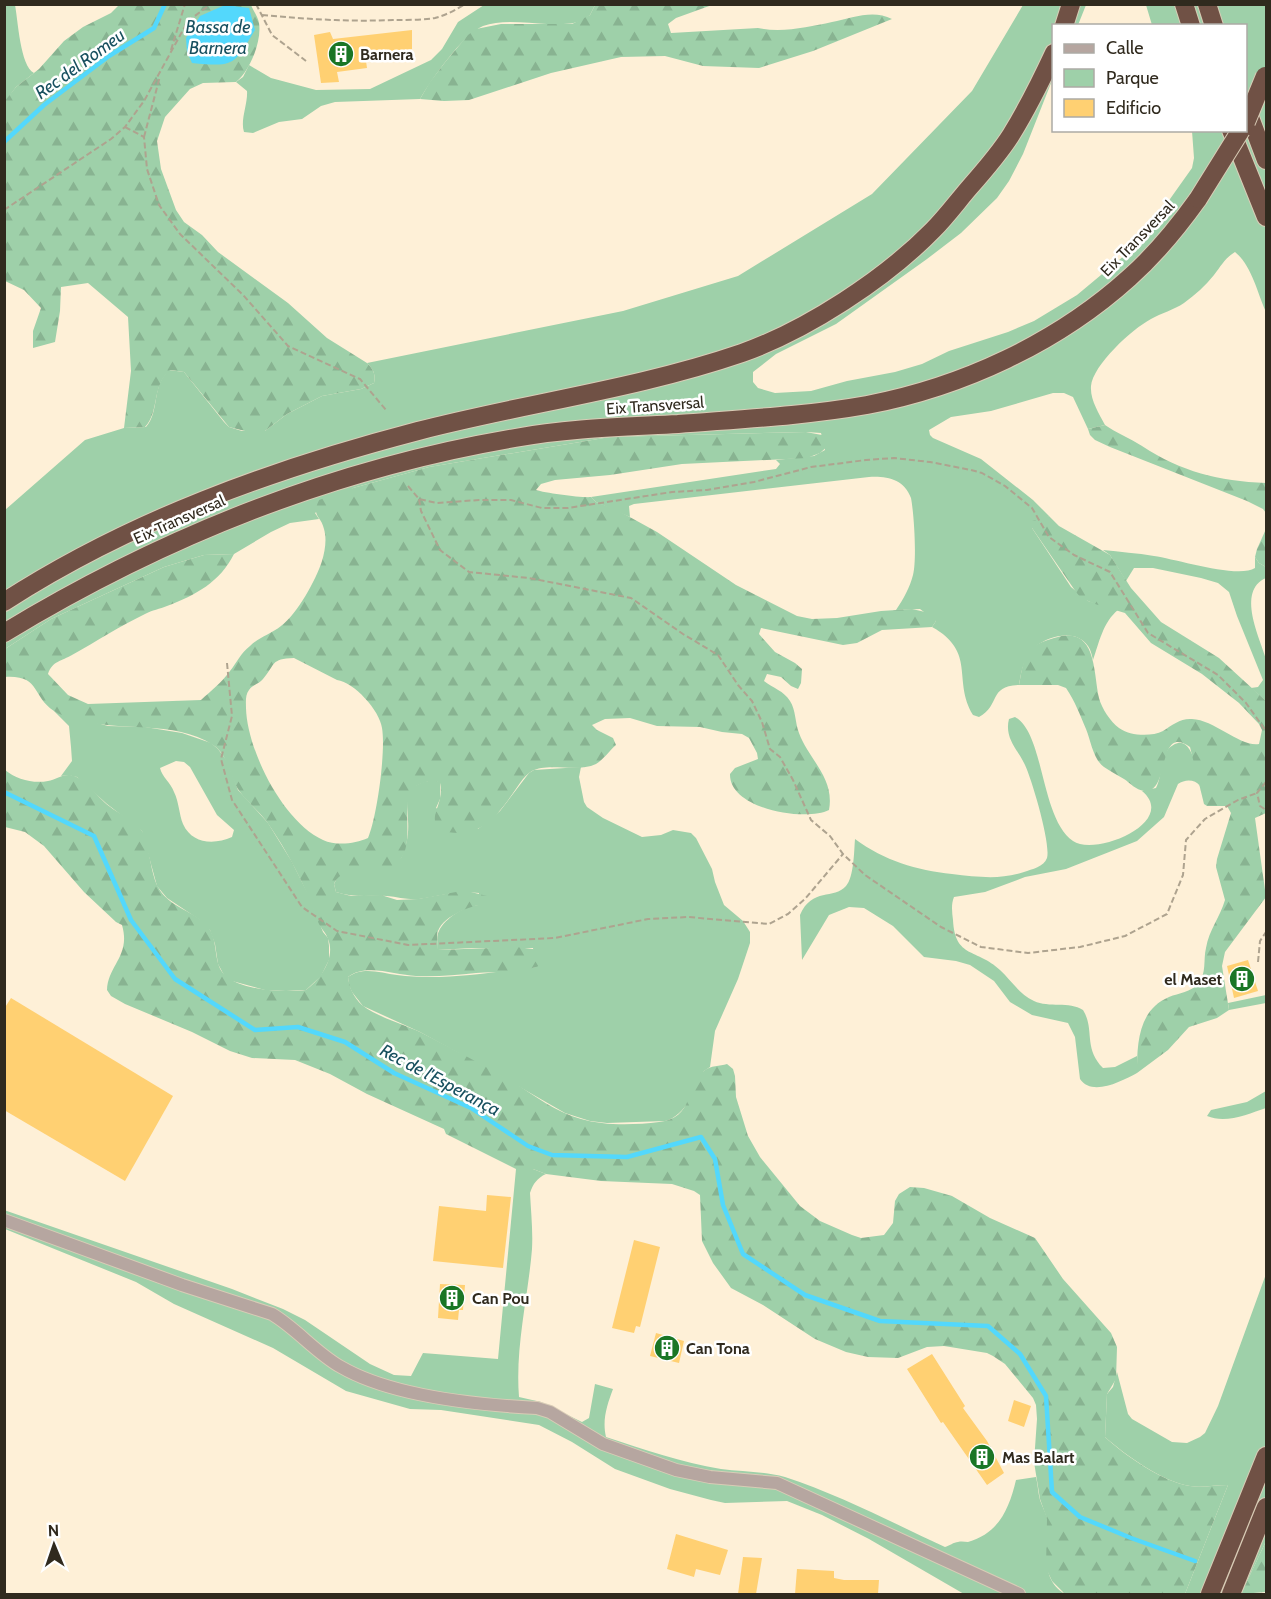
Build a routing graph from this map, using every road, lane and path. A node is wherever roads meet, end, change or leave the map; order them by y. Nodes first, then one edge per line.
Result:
1 (185, 4) edge
2 (211, 4) edge
3 (256, 4) edge
4 (465, 4) edge
5 (1071, 4) edge
6 (1184, 4) edge
7 (1207, 4) edge
8 (262, 15) junction
9 (1065, 24) edge
10 (1190, 24) edge
11 (1213, 24) edge
12 (1052, 55) edge
13 (169, 56) junction
14 (306, 61) dead end
15 (161, 71) junction
16 (1266, 74) edge
17 (1247, 112) edge
18 (1247, 117) edge
19 (125, 127) junction
20 (1232, 132) edge
21 (1241, 132) edge
22 (144, 137) junction
23 (1266, 160) edge
24 (4, 210) edge
25 (1266, 217) edge
26 (386, 410) dead end
27 (408, 486) dead end
28 (418, 499) junction
29 (4, 602) edge
30 (4, 633) edge
31 (227, 663) dead end
32 (1266, 731) edge
33 (1266, 782) edge
34 (1257, 793) junction
35 (1266, 810) edge
36 (843, 854) junction
37 (1266, 932) edge
38 (1258, 963) dead end
39 (4, 1220) edge
40 (1266, 1456) edge
41 (1266, 1507) edge
42 (1019, 1594) edge
43 (1210, 1594) edge
44 (1231, 1594) edge

1 - 13 path
2 - 13 path
3 - 8 path
4 - 8 path
5 - 9 highway
6 - 10 highway
7 - 11 highway
8 - 14 path
12 - 29 highway
13 - 15 path
15 - 19 path
15 - 22 path
16 - 18 highway, bridge
17 - 23 highway
19 - 22 path
19 - 24 path
20 - 25 highway
21 - 30 highway, Eix Transversal, bridge
22 - 26 path
27 - 28 path
28 - 32 path
28 - 36 path
31 - 36 path
33 - 34 path
34 - 35 path
34 - 36 path
37 - 38 path
39 - 42 street
40 - 43 highway
41 - 44 highway

